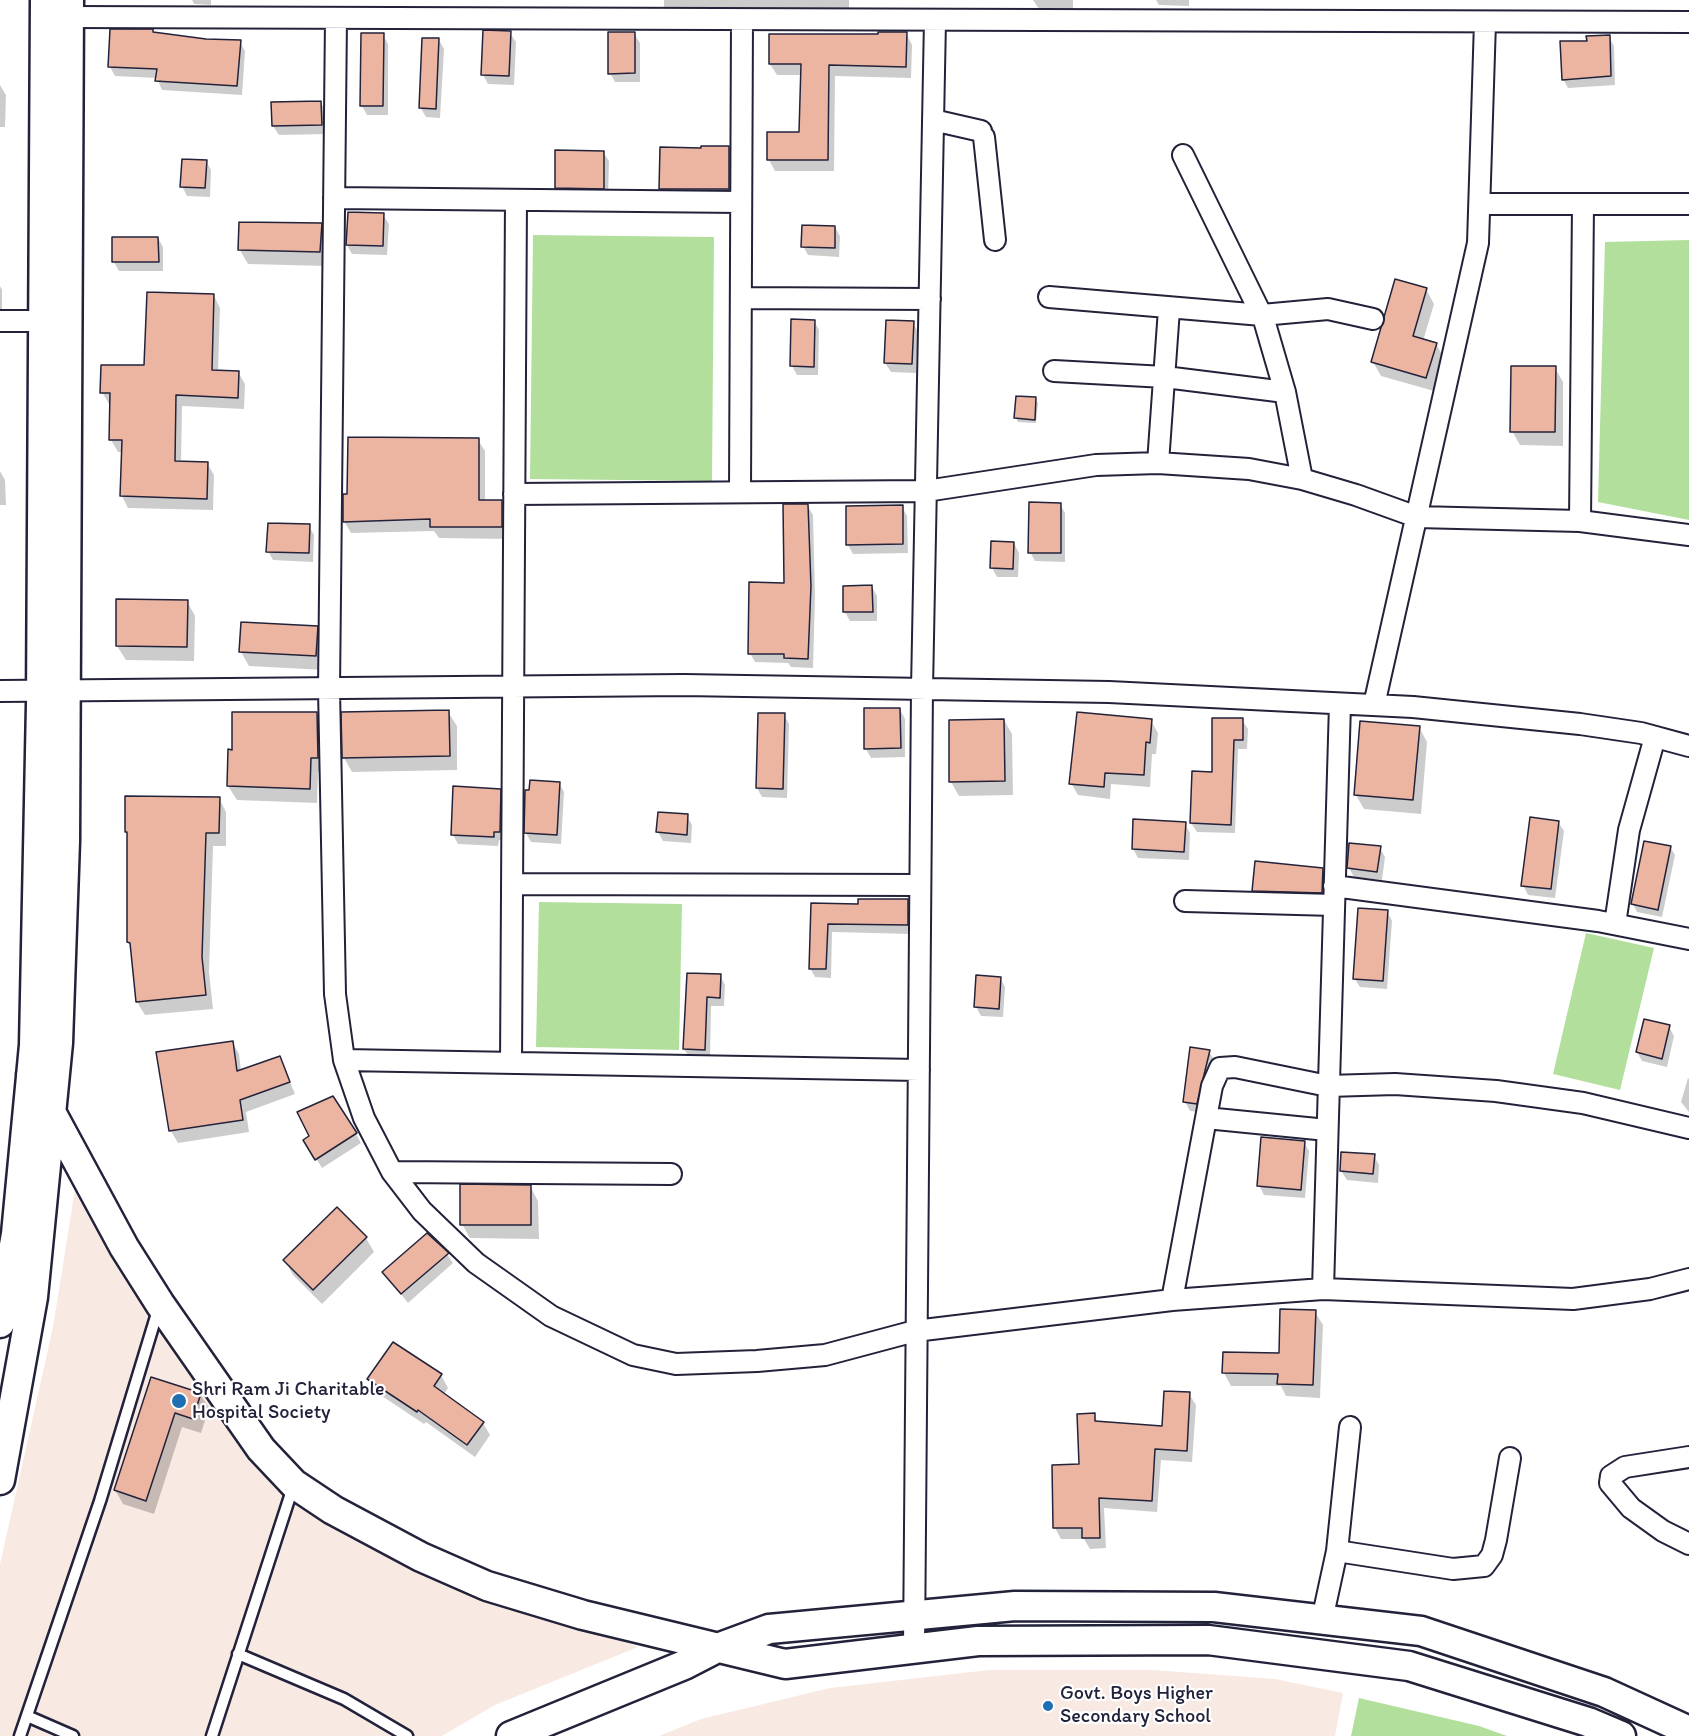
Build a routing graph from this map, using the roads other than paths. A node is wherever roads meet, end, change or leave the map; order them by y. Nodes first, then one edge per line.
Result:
1 (45, 0) edge
2 (69, 8) edge
3 (336, 18) junction
4 (742, 20) junction
5 (935, 20) junction
6 (1485, 22) junction
7 (1689, 22) edge
8 (933, 120) junction
9 (1183, 155) dead end
10 (334, 198) junction
11 (516, 200) junction
12 (741, 202) junction
13 (1480, 204) junction
14 (1583, 204) junction
15 (1689, 204) edge
16 (995, 240) dead end
17 (1049, 297) dead end
18 (741, 298) junction
19 (930, 299) junction
20 (1169, 309) junction
21 (1262, 315) junction
22 (1373, 319) dead end
23 (0, 321) edge
24 (42, 321) junction
25 (1054, 371) dead end
26 (1165, 377) junction
27 (1286, 392) junction
28 (1158, 463) junction
29 (1302, 479) junction
30 (926, 490) junction
31 (740, 492) junction
32 (514, 494) junction
33 (1417, 518) junction
34 (1580, 521) junction
35 (1689, 535) edge
36 (513, 687) junction
37 (328, 689) junction
38 (922, 689) junction
39 (0, 692) edge
40 (53, 692) junction
41 (1340, 704) junction
42 (1374, 705) junction
43 (1655, 737) junction
44 (1689, 746) edge
45 (512, 884) junction
46 (920, 885) junction
47 (1334, 895) junction
48 (1185, 901) dead end
49 (1615, 924) junction
50 (1689, 939) edge
51 (344, 1060) junction
52 (512, 1063) junction
53 (919, 1070) junction
54 (31, 1075) junction
55 (1328, 1086) junction
56 (52, 1113) junction
57 (1206, 1118) junction
58 (1689, 1128) edge
59 (1327, 1130) junction
60 (392, 1172) junction
61 (671, 1174) dead end
62 (1689, 1279) edge
63 (14, 1280) edge
64 (1323, 1289) junction
65 (1172, 1300) junction
66 (160, 1304) junction
67 (0, 1323) edge
68 (915, 1331) junction
69 (1350, 1427) dead end
70 (1689, 1457) edge
71 (1510, 1458) dead end
72 (0, 1480) edge
73 (294, 1484) junction
74 (1689, 1544) edge
75 (1337, 1551) junction
76 (914, 1614) junction
77 (1322, 1620) junction
78 (914, 1647) junction
79 (716, 1649) junction
80 (238, 1654) junction
81 (27, 1716) junction
82 (1689, 1731) edge
83 (20, 1736) edge
84 (73, 1736) edge
85 (212, 1736) edge
86 (407, 1736) edge
87 (511, 1736) edge
88 (1621, 1736) edge

1 - 24 street
2 - 3 street
2 - 40 street
3 - 4 street
3 - 10 street
4 - 5 street
4 - 12 street
5 - 6 street
5 - 8 street
6 - 7 street
6 - 13 street
8 - 16 street
8 - 19 street
9 - 21 street
10 - 11 street
10 - 37 street
11 - 12 street
11 - 32 street
12 - 18 street
13 - 14 street
13 - 33 street
14 - 15 street
14 - 34 street
17 - 20 street
18 - 19 street
18 - 31 street
19 - 30 street
20 - 21 street
20 - 26 street
21 - 22 street
21 - 27 street
23 - 24 street
24 - 40 street
25 - 26 street
26 - 27 street
26 - 28 street
27 - 29 street
28 - 29 street
28 - 30 street
29 - 33 street
30 - 31 street
30 - 38 street
31 - 32 street
32 - 36 street
33 - 34 street
33 - 42 street
34 - 35 street
36 - 37 street
36 - 38 street
36 - 45 street
37 - 40 street
37 - 51 street
38 - 41 street
38 - 46 street
39 - 40 street
40 - 54 street
40 - 56 street
41 - 42 street
41 - 47 street
42 - 43 street
43 - 44 street
43 - 49 street
45 - 46 street
45 - 52 street
46 - 53 street
47 - 48 street
47 - 49 street
47 - 55 street
49 - 50 street
51 - 52 street
51 - 60 street
52 - 53 street
53 - 68 street
54 - 56 street
54 - 63 street
55 - 57 street
55 - 58 street
55 - 59 street
56 - 63 street
56 - 66 street
57 - 59 street
57 - 65 street
59 - 64 street
60 - 61 street
60 - 68 street
62 - 64 street
63 - 67 street
63 - 72 street
64 - 65 street
65 - 68 street
66 - 73 street
66 - 81 lane
68 - 76 street
69 - 75 street
70 - 74 street
71 - 75 street
73 - 79 street
73 - 80 lane
75 - 77 street
76 - 77 street
76 - 78 street
76 - 79 street
77 - 82 street
78 - 79 street
78 - 88 street
79 - 87 street
80 - 85 lane
80 - 86 lane
81 - 83 lane
81 - 84 lane

